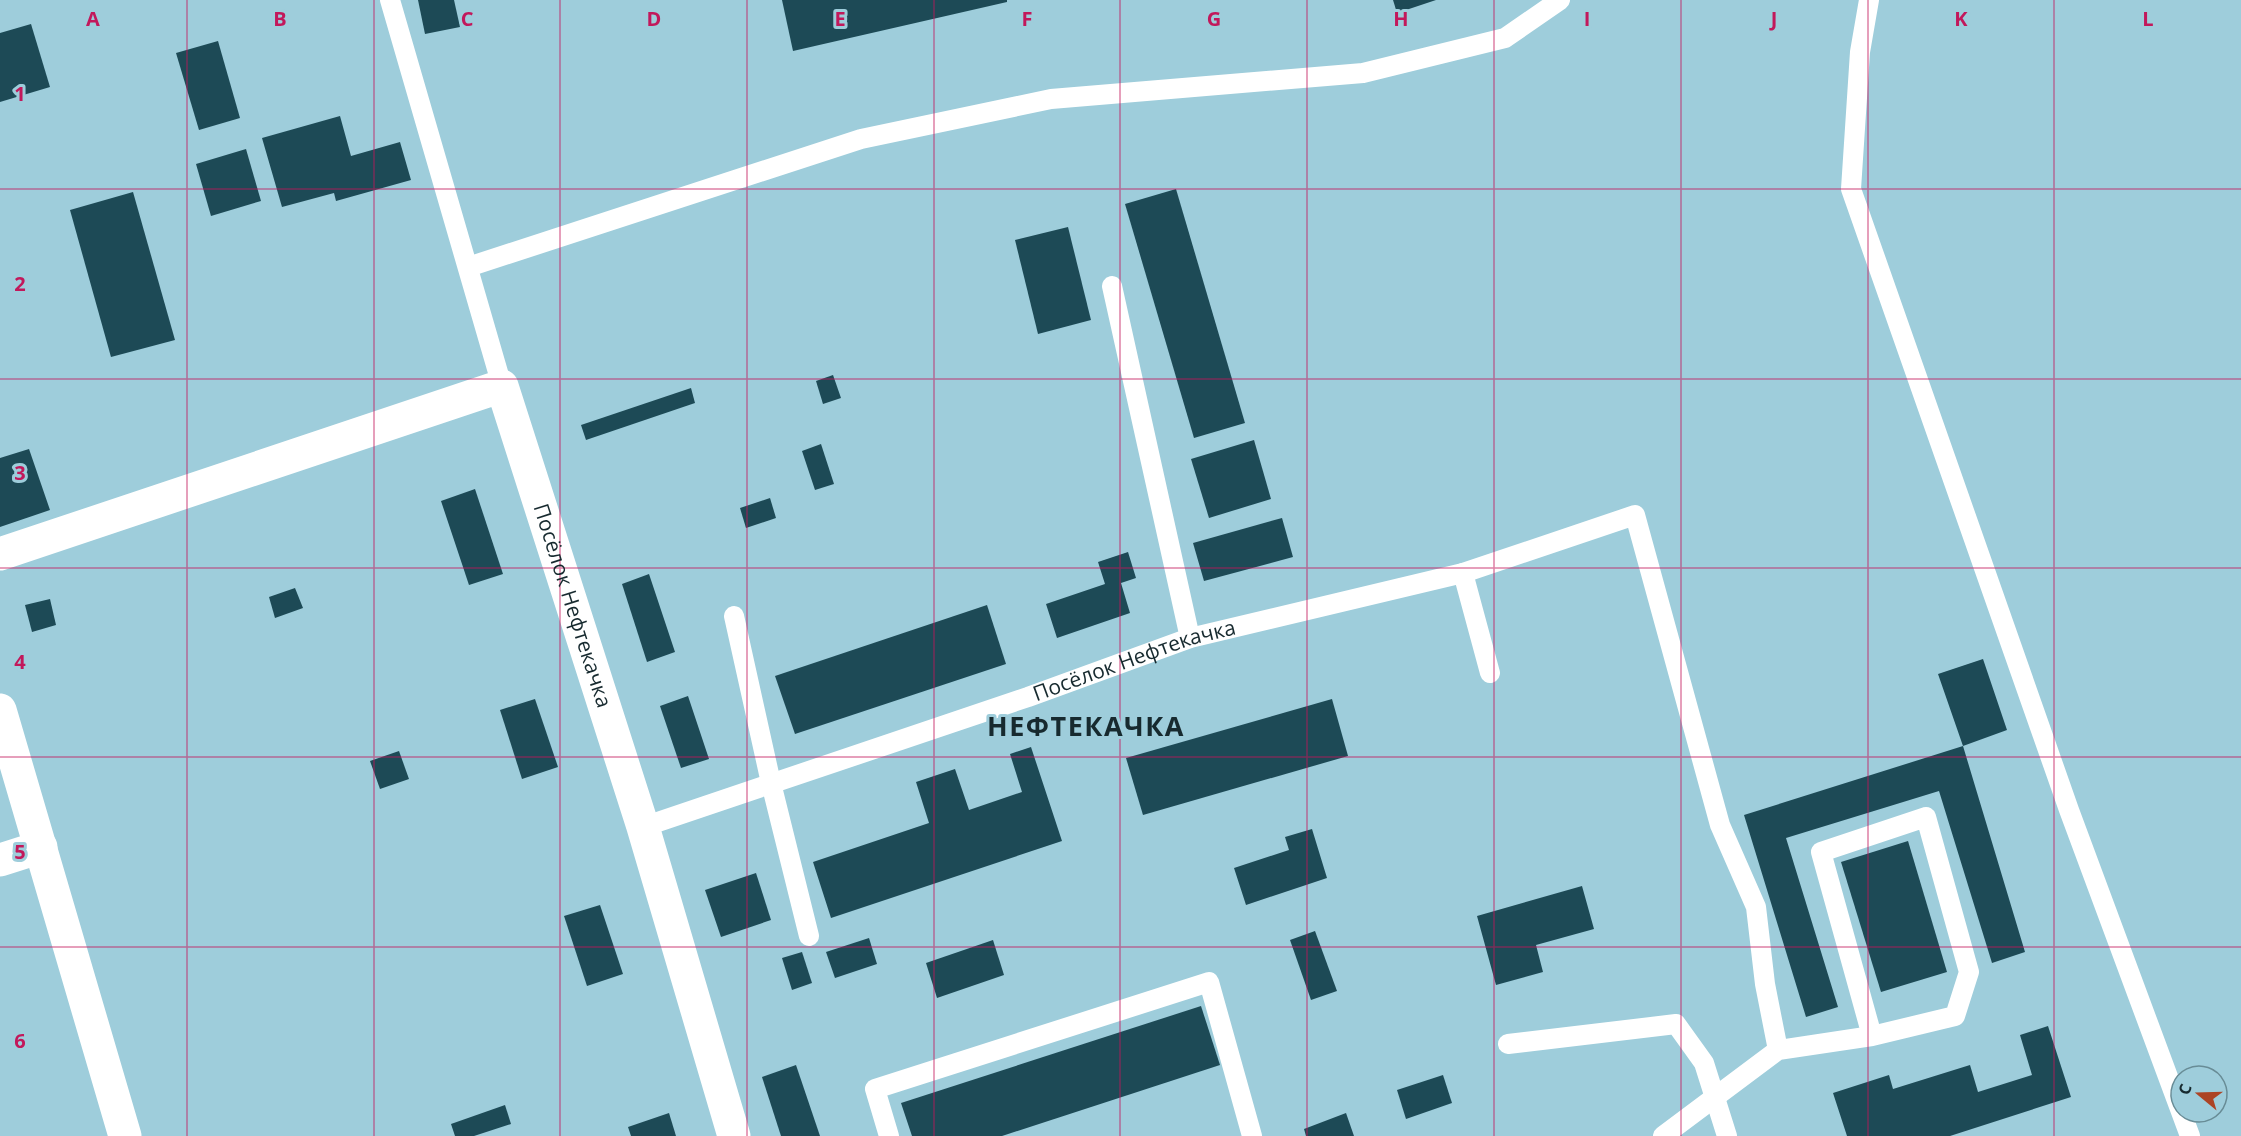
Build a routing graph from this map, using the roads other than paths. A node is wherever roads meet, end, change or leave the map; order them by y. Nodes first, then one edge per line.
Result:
1 (390, 0) edge
2 (1560, 0) edge
3 (1869, 0) edge
4 (468, 267) junction
5 (1112, 286) dead end
6 (502, 386) junction
7 (0, 554) edge
8 (1463, 573) junction
9 (734, 616) dead end
10 (1190, 638) junction
11 (1490, 673) dead end
12 (0, 710) edge
13 (771, 783) junction
14 (643, 827) junction
15 (41, 847) junction
16 (0, 860) edge
17 (809, 936) dead end
18 (1872, 1036) junction
19 (1508, 1044) dead end
20 (1778, 1050) junction
21 (1714, 1098) junction
22 (125, 1136) edge
23 (734, 1136) edge
24 (889, 1136) edge
25 (1252, 1136) edge
26 (1663, 1136) edge
27 (1727, 1136) edge
28 (2190, 1136) edge

1 - 4 lane
2 - 4 lane
3 - 28 lane
4 - 6 lane
5 - 10 lane
6 - 7 street
6 - 14 street, Посёлок Нефтекачка
8 - 10 lane, Посёлок Нефтекачка
8 - 11 lane
8 - 20 lane, Посёлок Нефтекачка
9 - 13 lane
10 - 13 lane, Посёлок Нефтекачка
12 - 15 street
13 - 14 lane, Посёлок Нефтекачка
13 - 17 lane
14 - 23 street, Посёлок Нефтекачка
15 - 16 street
15 - 22 street
18 - 18 lane
18 - 20 lane
19 - 21 lane
20 - 21 lane
21 - 26 lane
21 - 27 lane
24 - 25 lane

